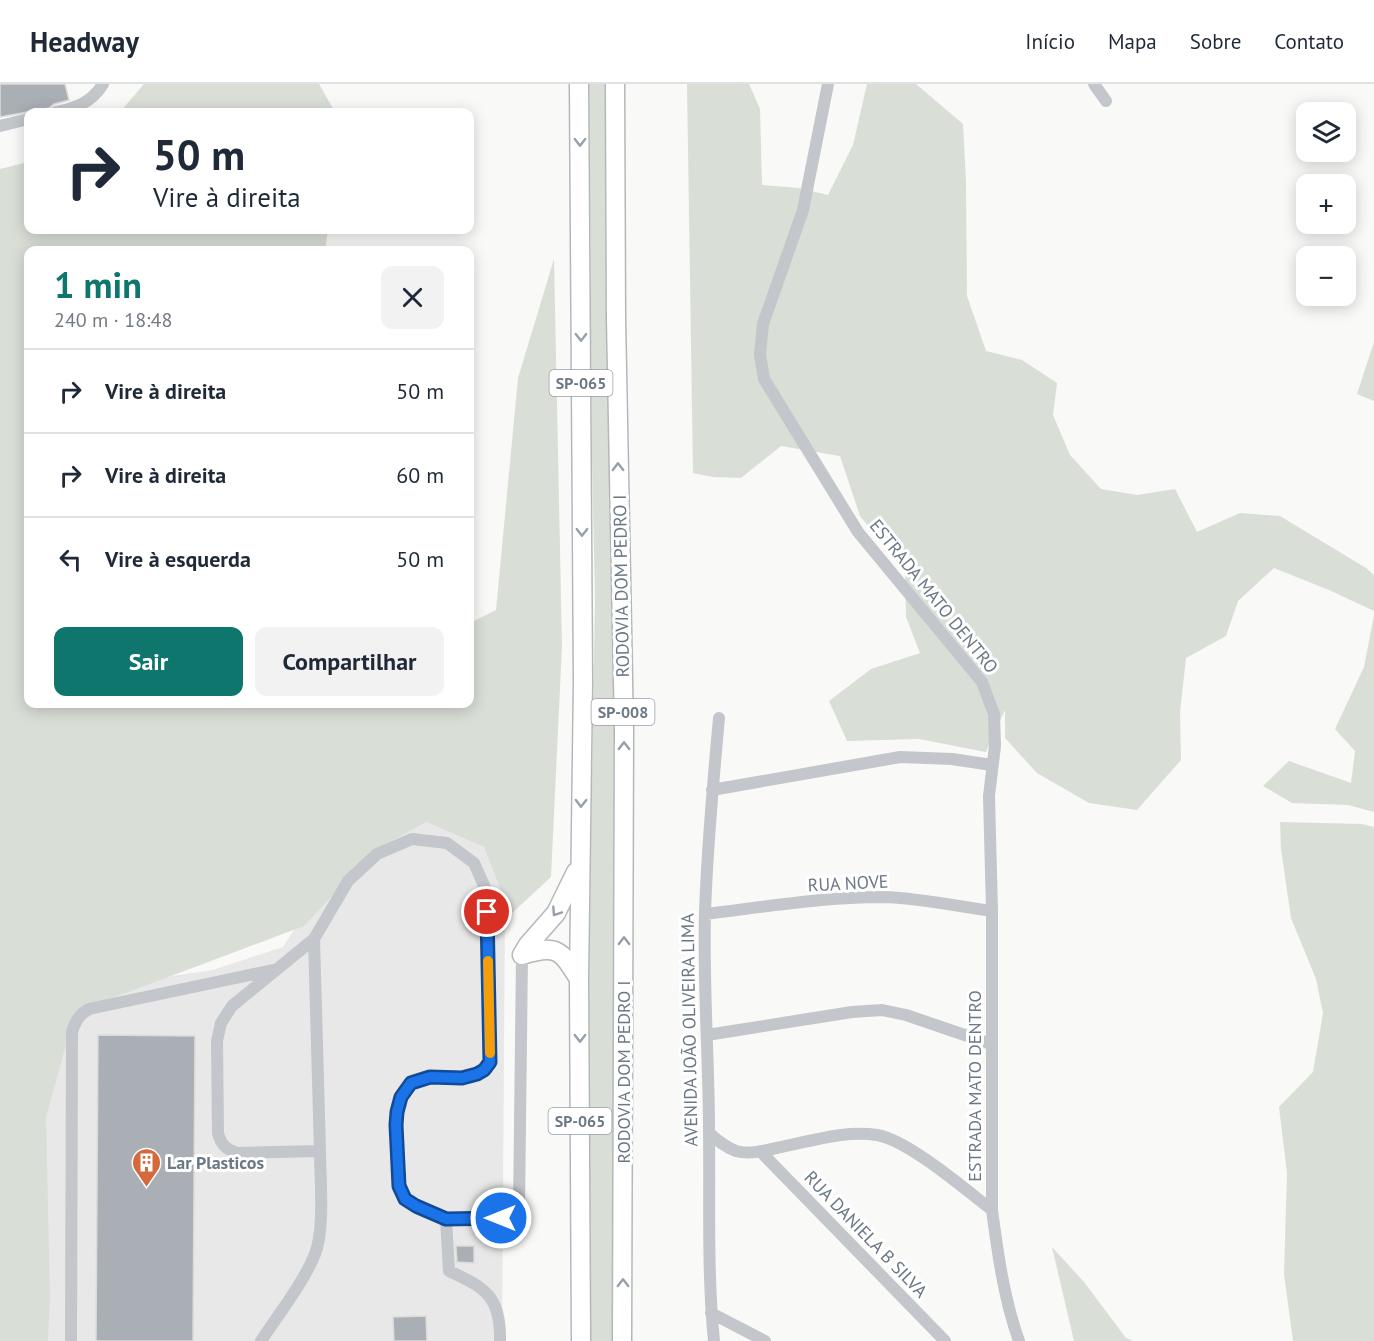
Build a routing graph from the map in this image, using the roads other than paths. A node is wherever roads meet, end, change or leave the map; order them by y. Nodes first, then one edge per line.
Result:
1 (103, 84) edge
2 (579, 84) edge
3 (615, 84) edge
4 (828, 84) edge
5 (1094, 84) edge
6 (1106, 101) dead end
7 (76, 108) edge
8 (24, 120) edge
9 (0, 126) edge
10 (719, 718) dead end
11 (992, 765) junction
12 (712, 790) junction
13 (580, 862) junction
14 (992, 911) junction
15 (705, 914) junction
16 (314, 939) junction
17 (522, 955) junction
18 (277, 969) junction
19 (579, 979) junction
20 (707, 1035) junction
21 (991, 1044) junction
22 (709, 1133) junction
23 (320, 1151) junction
24 (761, 1152) junction
25 (992, 1210) junction
26 (446, 1219) junction
27 (711, 1313) junction
28 (71, 1341) edge
29 (261, 1341) edge
30 (500, 1341) edge
31 (581, 1341) edge
32 (622, 1341) edge
33 (714, 1341) edge
34 (765, 1341) edge
35 (945, 1341) edge
36 (1019, 1341) edge

1 - 7 street
2 -> 13 highway, SP-065
32 -> 3 highway, RODOVIA DOM PEDRO I / SP-008
4 - 11 street, ESTRADA MATO DENTRO
5 - 6 street
8 - 9 street
10 - 12 street, AVENIDA JOÃO OLIVEIRA LIMA
11 - 12 street
11 - 14 street, ESTRADA MATO DENTRO
12 - 15 street, AVENIDA JOÃO OLIVEIRA LIMA
13 -> 17 highway
13 - 19 highway, SP-065
14 - 15 street, RUA NOVE
14 - 21 street, ESTRADA MATO DENTRO
15 - 20 street, AVENIDA JOÃO OLIVEIRA LIMA
16 - 18 street
16 - 23 street
16 - 26 street
17 - 19 highway
17 - 26 street
18 - 23 street
18 - 28 street
19 -> 31 highway, SP-065
20 - 21 street
20 - 22 street, AVENIDA JOÃO OLIVEIRA LIMA
21 - 25 street, ESTRADA MATO DENTRO
22 - 24 street
22 - 27 street, AVENIDA JOÃO OLIVEIRA LIMA
23 - 29 street
24 - 25 street
24 - 35 street, RUA DANIELA B SILVA
25 - 36 street, ESTRADA MATO DENTRO
26 - 30 street
27 - 33 street, AVENIDA JOÃO OLIVEIRA LIMA
27 - 34 street

